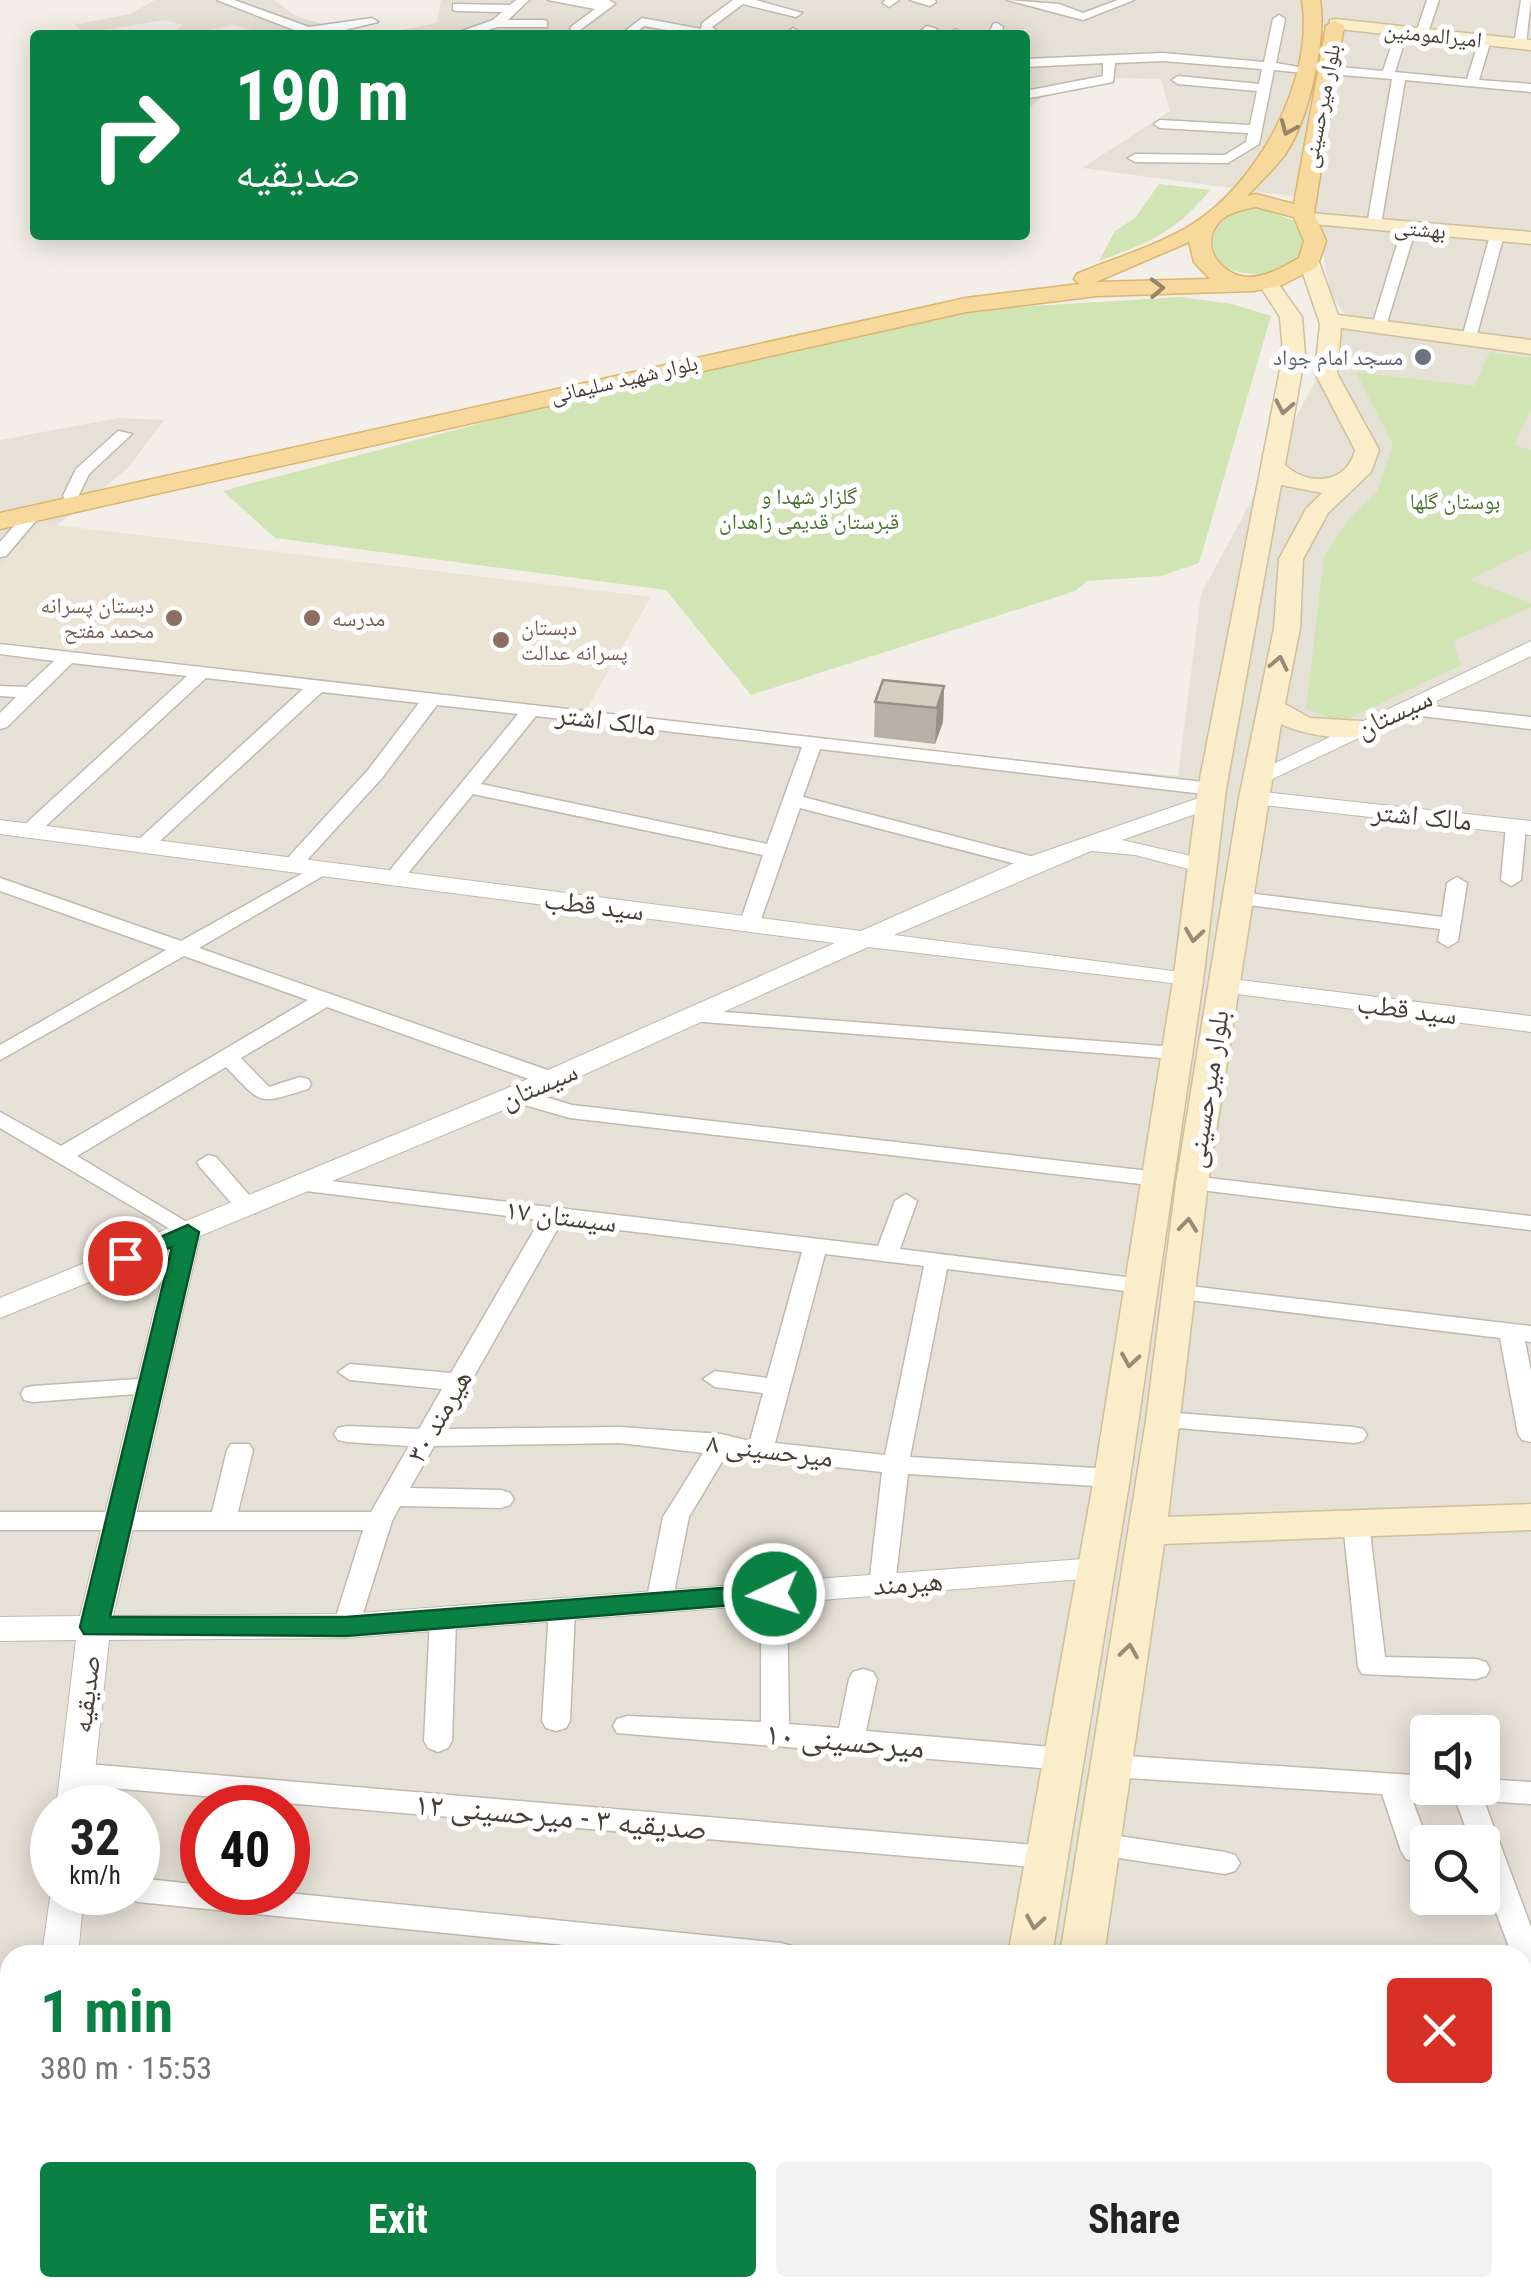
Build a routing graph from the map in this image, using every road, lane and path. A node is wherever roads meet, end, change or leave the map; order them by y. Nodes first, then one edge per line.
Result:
1 (223, 0) edge
2 (554, 0) edge
3 (740, 0) edge
4 (1128, 0) edge
5 (1311, 0) edge
6 (1330, 0) edge
7 (1007, 2) edge
8 (1432, 2) edge
9 (241, 3) edge
10 (518, 4) edge
11 (610, 4) edge
12 (456, 7) dead end
13 (1526, 7) edge
14 (796, 13) dead end
15 (1279, 19) dead end
16 (372, 22) dead end
17 (543, 24) dead end
18 (1336, 24) junction
19 (496, 29) edge
20 (576, 29) dead end
21 (307, 30) edge
22 (330, 30) edge
23 (632, 30) edge
24 (685, 30) edge
25 (706, 30) edge
26 (1402, 31) junction
27 (1422, 34) junction
28 (1485, 40) junction
29 (1526, 45) edge
30 (1109, 58) junction
31 (1030, 63) edge
32 (1272, 66) junction
33 (1304, 69) junction
34 (1329, 70) junction
35 (1393, 76) junction
36 (1178, 80) dead end
37 (1195, 81) junction
38 (1472, 83) junction
39 (1265, 88) junction
40 (1531, 88) edge
41 (1030, 94) edge
42 (1187, 96) dead end
43 (1216, 113) dead end
44 (1254, 123) junction
45 (1160, 124) dead end
46 (1135, 158) dead end
47 (1223, 208) junction
48 (1306, 216) junction
49 (1374, 225) junction
50 (1203, 228) junction
51 (1409, 228) junction
52 (1497, 236) junction
53 (1531, 238) edge
54 (1309, 262) junction
55 (1261, 284) junction
56 (1329, 320) junction
57 (1379, 326) junction
58 (1469, 338) junction
59 (1531, 346) edge
60 (124, 434) dead end
61 (1272, 467) junction
62 (1353, 479) junction
63 (71, 496) junction
64 (1266, 506) junction
65 (0, 509) edge
66 (1318, 510) junction
67 (32, 516) junction
68 (0, 522) edge
69 (0, 552) edge
70 (0, 650) edge
71 (1527, 654) edge
72 (68, 658) junction
73 (201, 673) junction
74 (316, 686) junction
75 (0, 691) edge
76 (32, 693) junction
77 (431, 700) junction
78 (1270, 708) junction
79 (1404, 709) junction
80 (530, 712) junction
81 (1531, 722) edge
82 (0, 723) edge
83 (1362, 729) junction
84 (812, 744) junction
85 (468, 787) junction
86 (1254, 788) junction
87 (1211, 795) junction
88 (793, 800) junction
89 (0, 826) edge
90 (1524, 827) edge
91 (29, 830) junction
92 (143, 846) junction
93 (1073, 849) junction
94 (774, 852) junction
95 (1035, 863) junction
96 (292, 866) junction
97 (1204, 866) junction
98 (321, 869) junction
99 (393, 879) junction
100 (1511, 880) dead end
101 (1457, 882) dead end
102 (0, 884) edge
103 (1240, 898) junction
104 (749, 925) junction
105 (864, 938) junction
106 (185, 950) junction
107 (1188, 981) junction
108 (1224, 986) junction
109 (323, 1000) junction
110 (699, 1016) junction
111 (1531, 1024) edge
112 (1175, 1053) junction
113 (0, 1054) edge
114 (228, 1056) junction
115 (551, 1080) junction
116 (300, 1084) dead end
117 (515, 1095) junction
118 (1165, 1114) junction
119 (0, 1119) edge
120 (1203, 1120) junction
121 (60, 1156) junction
122 (208, 1162) dead end
123 (1158, 1179) junction
124 (1192, 1184) junction
125 (306, 1185) junction
126 (906, 1201) dead end
127 (248, 1208) junction
128 (554, 1215) junction
129 (1531, 1223) edge
130 (188, 1232) junction
131 (815, 1246) junction
132 (886, 1255) junction
133 (937, 1261) junction
134 (1142, 1285) junction
135 (1181, 1293) junction
136 (0, 1308) edge
137 (1521, 1333) edge
138 (350, 1372) dead end
139 (715, 1378) dead end
140 (458, 1382) junction
141 (152, 1386) junction
142 (777, 1387) junction
143 (33, 1394) dead end
144 (1164, 1420) junction
145 (347, 1434) dead end
146 (1531, 1434) edge
147 (1354, 1435) dead end
148 (426, 1438) junction
149 (721, 1443) junction
150 (761, 1448) junction
151 (240, 1450) dead end
152 (896, 1465) junction
153 (1112, 1478) junction
154 (393, 1497) junction
155 (501, 1499) dead end
156 (1531, 1516) edge
157 (0, 1521) edge
158 (120, 1522) junction
159 (223, 1522) junction
160 (379, 1522) junction
161 (1356, 1523) junction
162 (1147, 1532) junction
163 (1097, 1569) junction
164 (882, 1586) junction
165 (774, 1594) junction
166 (658, 1602) junction
167 (562, 1610) junction
168 (443, 1619) junction
169 (346, 1626) junction
170 (94, 1627) junction
171 (0, 1629) edge
172 (1476, 1669) dead end
173 (863, 1679) dead end
174 (1071, 1714) junction
175 (556, 1721) dead end
176 (1119, 1721) junction
177 (626, 1726) dead end
178 (774, 1733) junction
179 (438, 1741) dead end
180 (850, 1741) junction
181 (1063, 1759) junction
182 (1112, 1766) junction
183 (76, 1774) junction
184 (75, 1785) edge
185 (1393, 1786) junction
186 (1410, 1787) edge
187 (1500, 1792) edge
188 (1531, 1793) edge
189 (1471, 1805) edge
190 (1410, 1835) edge
191 (1099, 1844) junction
192 (1046, 1857) junction
193 (1225, 1864) dead end
194 (160, 1892) edge
195 (64, 1915) edge
196 (61, 1945) edge
197 (683, 1945) edge
198 (1032, 1945) edge
199 (1084, 1945) edge
200 (1523, 1945) edge

1 - 9 street
2 - 11 street
3 - 14 street
3 - 25 street
4 - 7 street
5 - 33 main road, بلوار میرحسینی
6 - 18 main road, بلوار میرحسینی
8 - 27 street
9 - 21 street
10 - 12 street
10 - 19 street
11 - 20 street
13 - 29 street
15 - 32 street
16 - 22 street
17 - 19 street
18 - 26 main road, امیرالمومنین
18 - 34 main road, بلوار میرحسینی
23 - 24 street
26 - 27 main road, امیرالمومنین
26 - 35 street
27 - 28 main road, امیرالمومنین
28 - 29 main road, امیرالمومنین
28 - 38 street
30 - 31 street
30 - 32 street
30 - 41 street
32 - 33 street
32 - 39 street
33 -> 47 main road, بلوار میرحسینی
34 - 35 street
34 - 48 main road, بلوار میرحسینی
35 - 38 street
35 - 49 street
36 - 37 street
37 - 39 street
37 - 42 street
38 - 40 street
39 - 44 street
43 - 44 street
44 - 45 street
44 - 46 street
47 - 48 main road
47 - 50 main road
48 - 49 main road, بهشتی
48 - 54 main road
49 - 51 main road, بهشتی
50 - 55 main road
50 - 63 main road, بلوار شهید سلیمانی
51 - 52 main road, بهشتی
51 - 57 street
52 - 53 main road, بهشتی
52 - 58 street
54 - 55 main road
54 - 56 main road
55 -> 61 main road, بلوار میرحسینی
67 -> 55 main road, بلوار شهید سلیمانی
56 - 57 main road
56 - 62 main road
57 - 58 main road
58 - 59 main road
60 - 63 street
61 - 62 main road
61 - 64 main road, بلوار میرحسینی
62 - 66 main road, بلوار میرحسینی
63 - 65 main road, بلوار شهید سلیمانی
64 - 66 main road
64 - 87 main road, بلوار میرحسینی
78 -> 66 main road, بلوار میرحسینی
67 - 68 main road, بلوار شهید سلیمانی
67 - 69 street
70 - 72 street, مالک اشتر
71 - 79 street, سیستان
72 - 73 street, مالک اشتر
72 - 76 street
73 - 74 street, مالک اشتر
73 - 91 street
74 - 77 street, مالک اشتر
74 - 92 street
75 - 76 street
76 - 82 street
77 - 80 street, مالک اشتر
77 - 96 street
78 - 83 main road
78 - 86 main road, بلوار میرحسینی
79 - 81 street
79 - 83 street, سیستان
80 - 84 street, مالک اشتر
80 - 85 street
83 - 86 street, سیستان
84 - 87 street, مالک اشتر
84 - 88 street
85 - 94 street
85 - 99 street
86 - 90 street, مالک اشتر
86 - 103 main road, بلوار میرحسینی
87 - 93 street, سیستان
87 - 97 main road, بلوار میرحسینی
88 - 94 street
88 - 95 street
89 - 91 street, سید قطب
90 - 100 street
91 - 92 street, سید قطب
92 - 96 street, سید قطب
93 - 95 street, سیستان
93 - 97 street, سیستان
94 - 104 street
95 - 105 street, سیستان
96 - 98 street, سید قطب
97 -> 107 main road, بلوار میرحسینی
98 - 99 street, سید قطب
98 - 106 street
99 - 104 street, سید قطب
101 - 103 street
102 - 106 street
103 - 108 main road, بلوار میرحسینی
104 - 105 street, سید قطب
105 - 107 street, سید قطب
105 - 110 street, سیستان
106 - 109 street
106 - 113 street
107 - 112 main road, بلوار میرحسینی
108 - 111 street, سید قطب
108 - 120 main road, بلوار میرحسینی
109 - 114 street
109 - 115 street
110 - 112 street
110 - 115 street, سیستان
112 - 118 main road, بلوار میرحسینی
114 - 116 street
114 - 121 street
115 - 117 street, سیستان
117 - 123 street
117 - 125 street, سیستان
118 - 120 main road
118 - 123 main road, بلوار میرحسینی
119 - 121 street
120 - 124 main road, بلوار میرحسینی
121 - 130 street
122 - 127 street
123 - 134 main road, بلوار میرحسینی
124 - 129 street
135 -> 124 main road, بلوار میرحسینی
125 - 127 street, سیستان
125 - 128 street, سیستان ۱۷
126 - 132 street
127 - 130 street, سیستان
128 - 131 street, سیستان ۱۷
128 - 140 street, هیرمند ۳۰
130 - 136 street, سیستان
130 - 141 street, صدیقیه
131 - 132 street, سیستان ۱۷
131 - 142 street
132 - 133 street, سیستان ۱۷
133 - 134 street, سیستان ۱۷
133 - 152 street
134 -> 153 main road, بلوار میرحسینی
135 - 137 street
135 - 144 main road, بلوار میرحسینی
137 - 146 street
138 - 140 street
139 - 142 street
140 - 148 street, هیرمند ۳۰
141 - 143 street
141 - 158 street, صدیقیه
142 - 150 street
144 - 147 street
144 - 162 main road, بلوار میرحسینی
145 - 148 street, میرحسینی ۸
148 - 149 street, میرحسینی ۸
148 - 154 street, هیرمند ۳۰
149 - 150 street, میرحسینی ۸
149 - 166 street
150 - 152 street, میرحسینی ۸
151 - 159 street
152 - 153 street, میرحسینی ۸
152 - 164 street
153 - 163 main road, بلوار میرحسینی
154 - 155 street
154 - 160 street, هیرمند ۳۰
156 - 161 main road
157 - 158 street
158 - 159 street
158 - 170 street, صدیقیه
159 - 160 street
160 - 169 street, هیرمند ۳۰
161 - 162 main road
161 - 172 street
176 -> 162 main road, بلوار میرحسینی
163 - 164 street, هیرمند
163 - 174 main road, بلوار میرحسینی
164 - 165 street, هیرمند
165 - 166 street, هیرمند
165 - 178 street
166 - 167 street, هیرمند
167 - 168 street, هیرمند
167 - 175 street
168 - 169 street, هیرمند
168 - 179 street
169 - 170 street, هیرمند
170 - 171 street, هیرمند
170 - 183 street, صدیقیه
173 - 180 street
174 - 176 main road
174 - 181 main road, بلوار میرحسینی
176 - 182 main road, بلوار میرحسینی
177 - 178 street, میرحسینی ۱۰
178 - 180 street, میرحسینی ۱۰
180 - 181 street, میرحسینی ۱۰
181 - 192 main road, بلوار میرحسینی
182 - 185 street
182 - 191 main road, بلوار میرحسینی
183 - 184 street, صدیقیه
183 - 192 street, صدیقیه ۳ - میرحسینی ۱۲
185 - 186 street
185 - 190 street
187 - 188 street
189 - 200 street
191 - 193 street
191 - 199 main road, بلوار میرحسینی
192 -> 198 main road, بلوار میرحسینی
194 - 197 street
195 - 196 street

